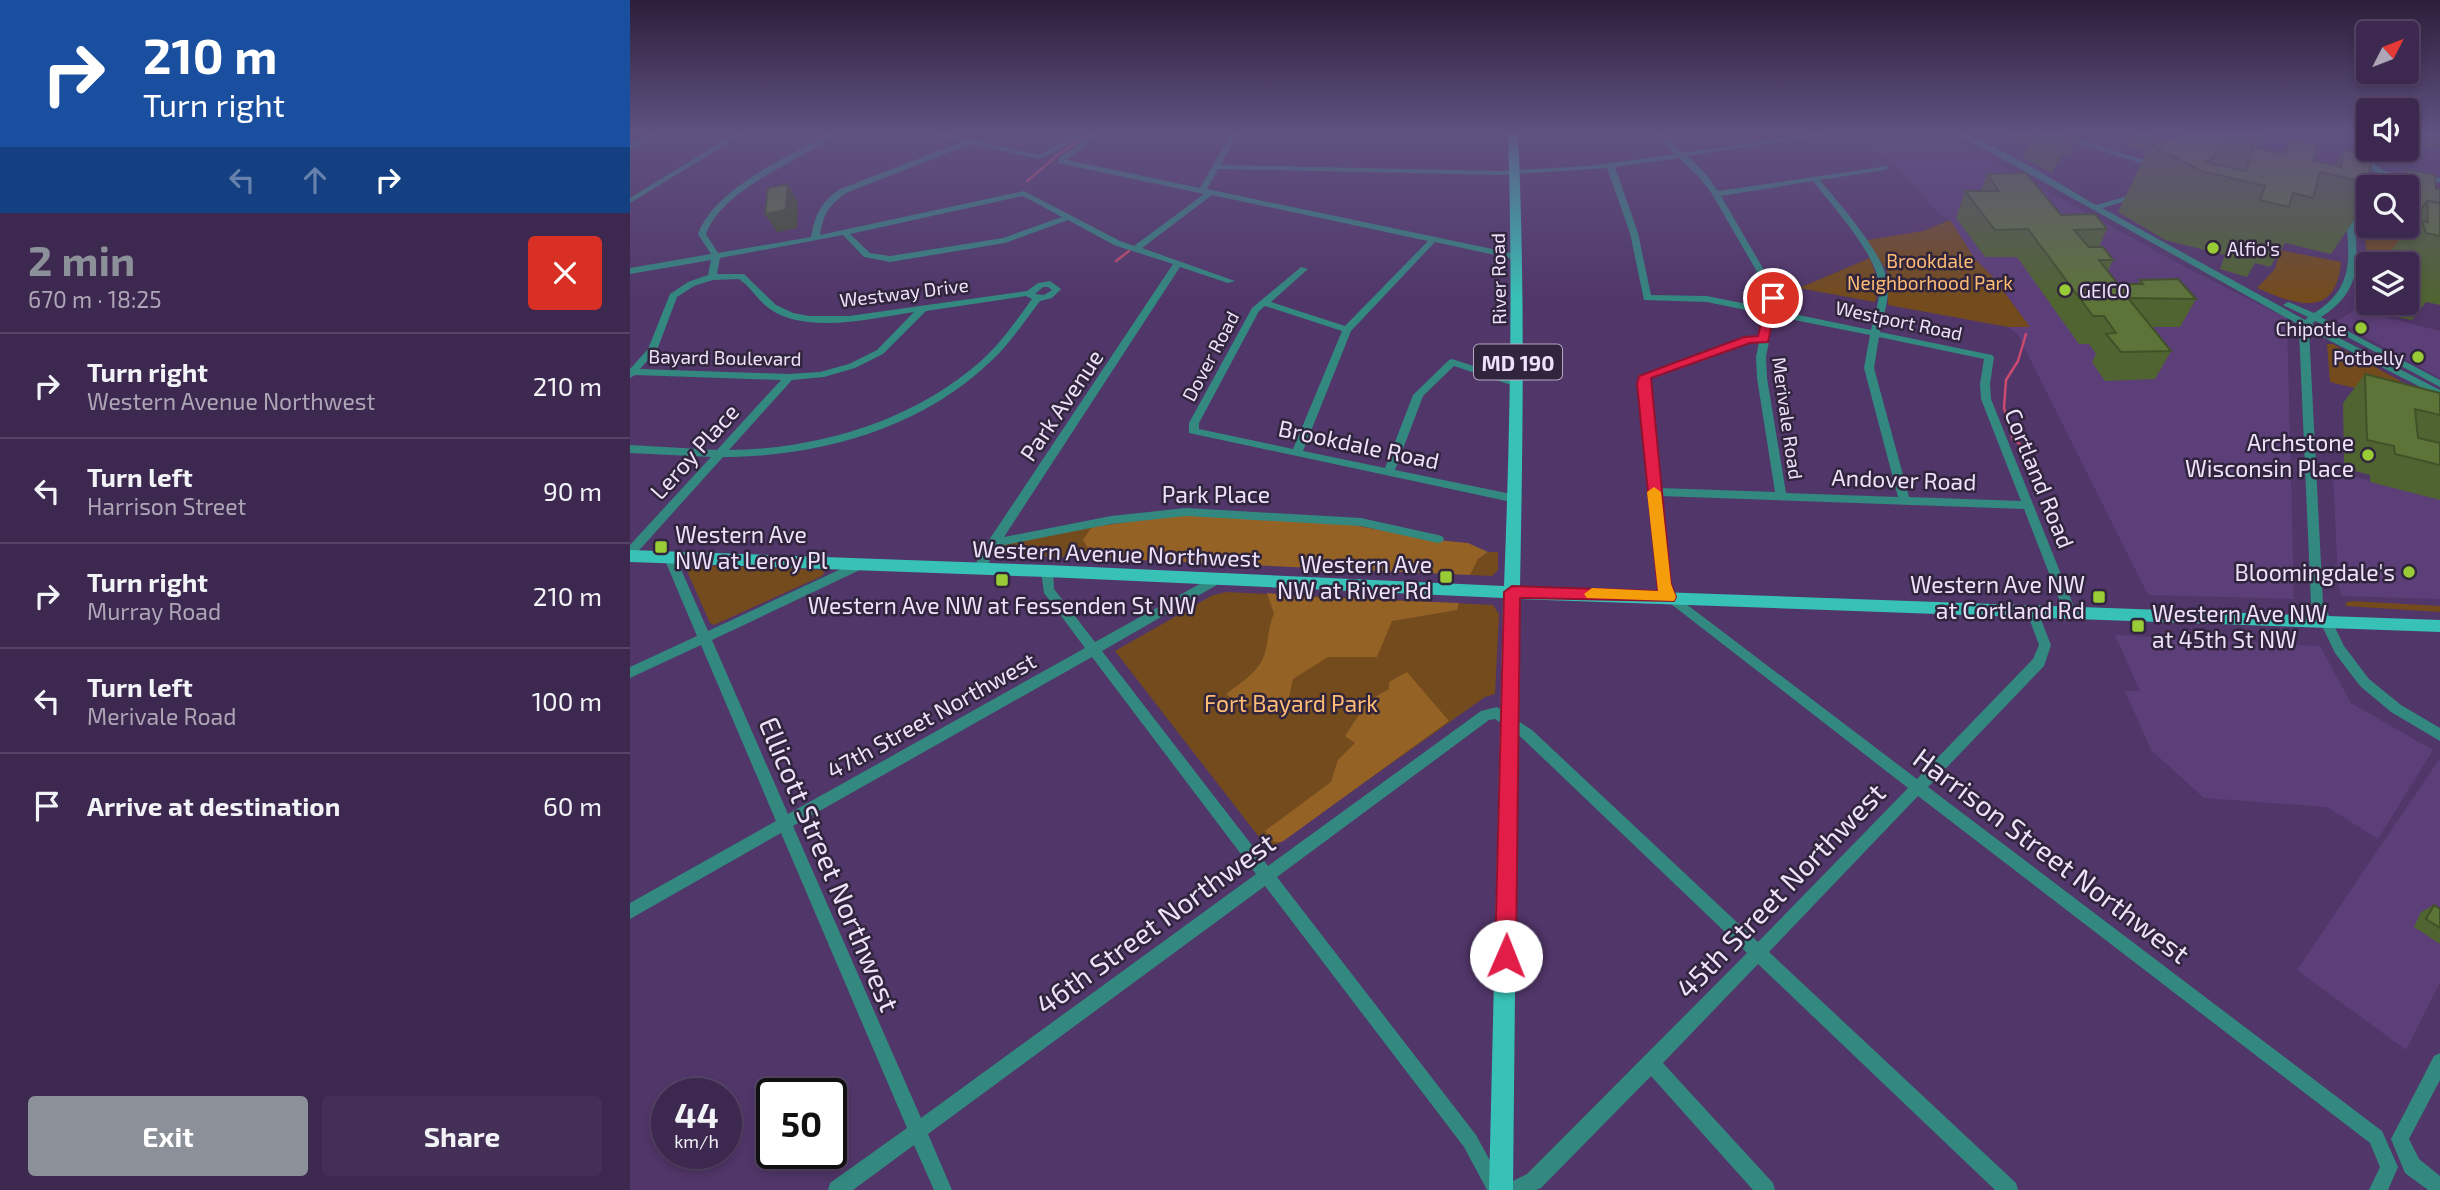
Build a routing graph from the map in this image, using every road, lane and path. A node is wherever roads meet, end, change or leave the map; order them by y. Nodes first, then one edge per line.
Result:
1 (651, 189) edge
2 (745, 189) edge
3 (849, 189) edge
4 (1185, 189) edge
5 (1207, 189) edge
6 (1516, 189) edge
7 (1619, 189) edge
8 (1711, 189) edge
9 (1755, 189) edge
10 (1821, 189) edge
11 (2060, 189) edge
12 (2149, 189) edge
13 (1205, 193) junction
14 (1716, 194) junction
15 (2347, 198) edge
16 (630, 201) edge
17 (2094, 208) junction
18 (1068, 217) junction
19 (844, 232) junction
20 (814, 239) junction
21 (1432, 240) junction
22 (1137, 248) junction
23 (716, 256) junction
24 (1518, 257) junction
25 (1178, 263) junction
26 (2353, 266) junction
27 (2356, 266) edge
28 (1304, 269) dead end
29 (630, 271) edge
30 (712, 277) junction
31 (1231, 281) dead end
32 (1265, 303) junction
33 (923, 309) junction
34 (1770, 311) junction
35 (2310, 320) junction
36 (1347, 330) junction
37 (1875, 333) junction
38 (1763, 340) junction
39 (1989, 357) joint
40 (631, 373) edge
41 (789, 377) junction
42 (2434, 381) edge
43 (1518, 384) junction
44 (2440, 394) edge
45 (1193, 430) joint
46 (630, 449) edge
47 (721, 453) junction
48 (1297, 453) junction
49 (1390, 470) junction
50 (1654, 492) junction
51 (1781, 496) junction
52 (1516, 499) junction
53 (1904, 500) junction
54 (2027, 505) junction
55 (1438, 539) dead end
56 (993, 543) junction
57 (630, 554) edge
58 (670, 558) junction
59 (858, 566) junction
60 (978, 570) junction
61 (1046, 571) junction
62 (1218, 579) junction
63 (1512, 592) junction
64 (1668, 597) junction
65 (2032, 610) junction
66 (2070, 612) junction
67 (2325, 622) junction
68 (2440, 626) edge
69 (703, 639) junction
70 (1094, 650) junction
71 (630, 673) edge
72 (1508, 719) junction
73 (2440, 735) edge
74 (1918, 787) junction
75 (783, 824) junction
76 (1267, 876) junction
77 (630, 911) edge
78 (1759, 953) junction
79 (2440, 1062) edge
80 (1651, 1063) junction
81 (917, 1131) junction
82 (2440, 1188) edge
83 (836, 1190) edge
84 (943, 1190) edge
85 (1499, 1190) edge
86 (1516, 1190) edge
87 (1766, 1190) edge
88 (2009, 1190) edge
89 (2378, 1190) edge

1 - 16 street
2 - 23 street
3 - 20 street
4 - 13 street
5 - 13 street
6 - 24 main road, River Road / MD 190
7 - 34 street, Westport Road
8 - 14 street, Merivale Road
9 - 14 street
10 - 37 street
11 - 17 street
12 - 17 street
13 - 21 street
13 - 22 street
14 - 34 street, Merivale Road
15 - 26 street
17 - 35 street
18 - 19 street
18 - 19 street
18 - 22 street
19 - 20 street
20 - 23 street
21 - 24 street
21 - 36 street
22 - 25 street
23 - 29 street
23 - 30 street
24 - 43 main road, River Road / MD 190
25 - 31 street
25 - 56 street, Park Avenue
26 - 27 street
26 - 35 street
28 - 32 street, Dover Road
30 - 33 street, Westway Drive
30 - 40 street
32 - 36 street
32 - 45 street, Dover Road
33 - 41 street, Bayard Boulevard
33 - 47 street, Westway Drive
34 - 37 street, Westport Road
34 - 38 street, Merivale Road
35 - 42 street
35 - 67 street
36 - 48 street
37 - 39 street, Westport Road
37 - 53 street
38 - 50 street
38 - 51 street, Merivale Road
39 - 54 street, Cortland Road
40 - 41 street, Bayard Boulevard
41 - 47 street, Leroy Place
42 - 44 street
43 - 49 street
43 - 52 main road, River Road / MD 190
45 - 48 street, Brookdale Road
46 - 47 street
47 - 57 street, Leroy Place
48 - 49 street, Brookdale Road
49 - 52 street, Brookdale Road
50 - 51 street, Andover Road
50 - 64 street
51 - 53 street, Andover Road
52 - 63 main road, River Road / MD 190
53 - 54 street, Andover Road
54 - 66 street, Cortland Road
55 - 56 street, Park Place
56 - 60 street, Park Avenue
57 - 58 main road, Western Avenue Northwest
58 - 59 main road, Western Avenue Northwest
58 - 69 street, Ellicott Street Northwest
59 - 60 main road, Western Avenue Northwest
59 - 69 street
60 - 61 main road, Western Avenue Northwest
61 - 62 main road, Western Avenue Northwest
61 - 70 street
62 - 63 main road, Western Avenue Northwest
62 - 70 street, 47th Street Northwest
63 - 64 main road, Western Avenue Northwest
63 - 72 main road, River Road
64 - 65 main road, Western Avenue Northwest
64 - 74 street, Harrison Street Northwest
65 - 66 main road, Western Avenue Northwest
65 - 74 street, 45th Street Northwest
66 - 67 main road, Western Avenue Northwest
67 - 68 main road, Western Avenue Northwest
67 - 73 street
69 - 71 street
69 - 75 street, Ellicott Street Northwest
70 - 75 street, 47th Street Northwest
70 - 76 street
72 - 76 street, 46th Street Northwest
72 - 78 street
72 - 85 main road, River Road
74 - 78 street, 45th Street Northwest
74 - 89 street, Harrison Street Northwest
75 - 77 street, 47th Street Northwest
75 - 81 street, Ellicott Street Northwest
76 - 81 street, 46th Street Northwest
76 - 85 street
78 - 80 street, 45th Street Northwest
78 - 88 street
79 - 82 street
80 - 86 street, 45th Street Northwest
80 - 87 street
81 - 83 street, 46th Street Northwest
81 - 84 street, Ellicott Street Northwest

